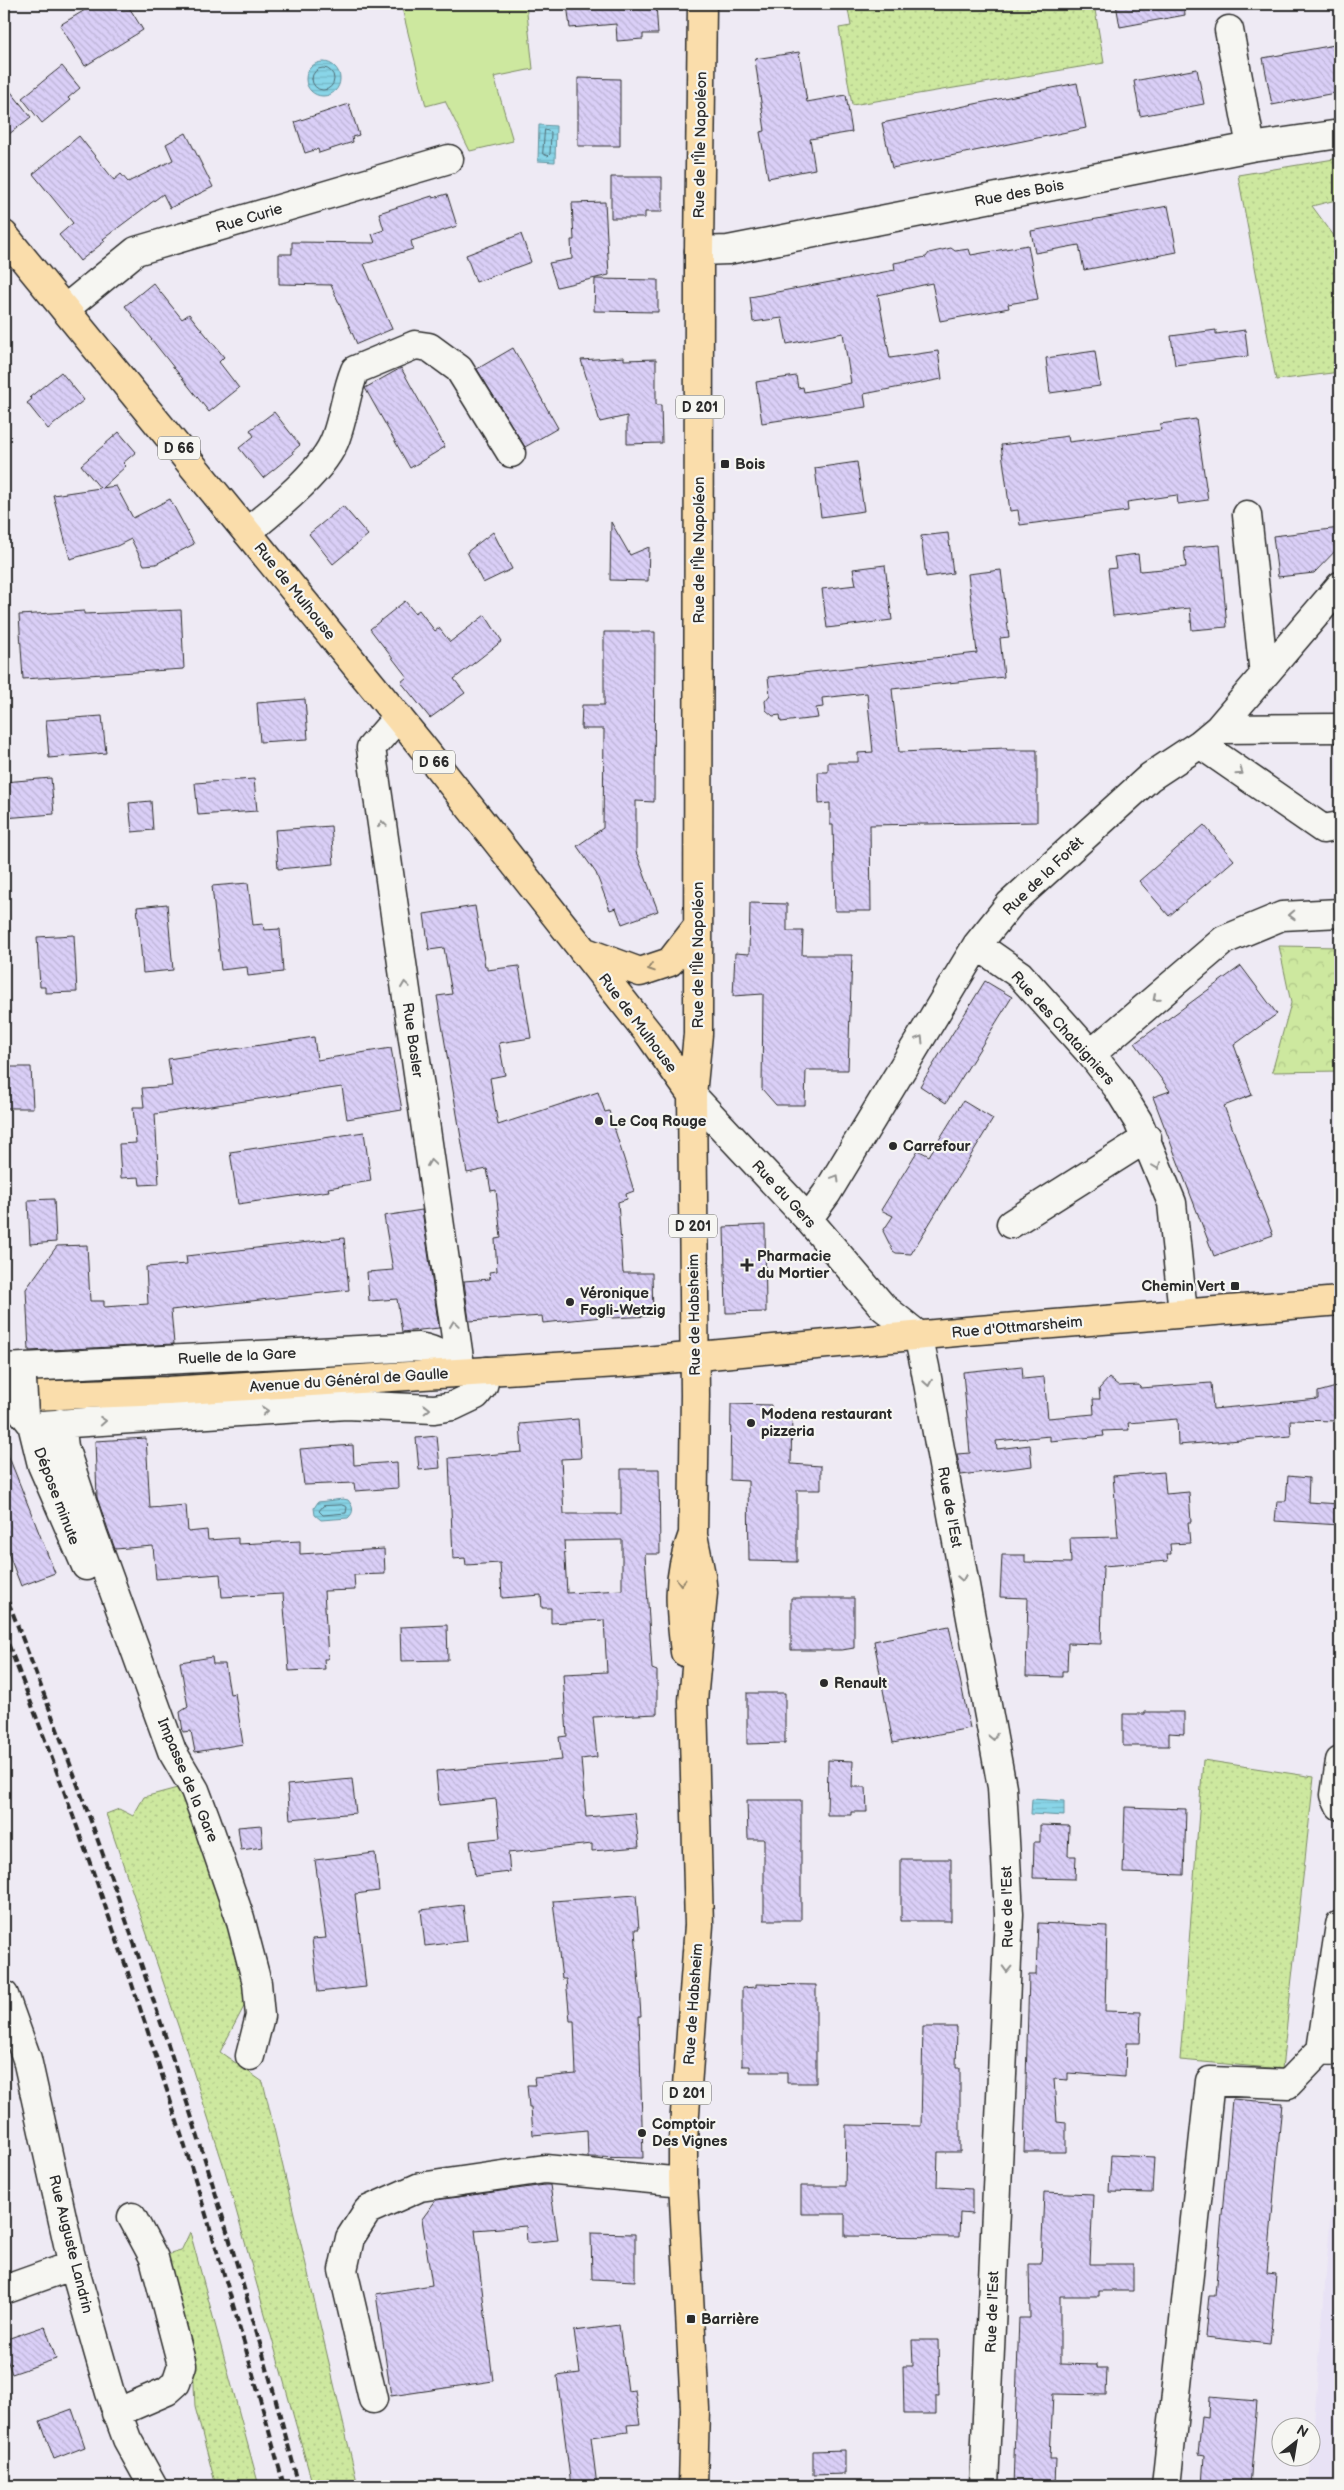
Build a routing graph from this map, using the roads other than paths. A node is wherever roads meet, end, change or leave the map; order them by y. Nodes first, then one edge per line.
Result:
1 (702, 4) edge
2 (1229, 30) dead end
3 (1340, 134) edge
4 (1251, 147) junction
5 (450, 159) dead end
6 (4, 235) edge
7 (699, 251) junction
8 (65, 309) junction
9 (511, 453) dead end
10 (1247, 515) dead end
11 (247, 532) junction
12 (1340, 586) edge
13 (1264, 676) junction
14 (398, 717) junction
15 (1340, 728) edge
16 (1209, 737) junction
17 (1340, 826) edge
18 (1340, 913) edge
19 (698, 926) junction
20 (977, 945) junction
21 (583, 951) junction
22 (1090, 1054) junction
23 (692, 1095) junction
24 (1142, 1130) junction
25 (808, 1219) junction
26 (1011, 1224) dead end
27 (1340, 1300) edge
28 (1184, 1313) junction
29 (918, 1336) junction
30 (695, 1356) junction
31 (474, 1372) junction
32 (18, 1392) edge
33 (61, 1424) junction
34 (86, 1566) dead end
35 (1340, 1761) edge
36 (1340, 1806) edge
37 (1340, 1925) edge
38 (4, 1995) edge
39 (1331, 2051) edge
40 (250, 2056) dead end
41 (683, 2182) junction
42 (132, 2217) dead end
43 (74, 2265) junction
44 (4, 2290) edge
45 (373, 2399) dead end
46 (116, 2412) junction
47 (153, 2486) edge
48 (693, 2486) edge
49 (984, 2486) edge
50 (1166, 2486) edge

1 - 7 main road, Rue de l'Île Napoléon / D 201
2 - 4 street
3 - 4 street, Rue des Bois
4 - 7 street, Rue des Bois
5 - 8 street, Rue Curie
6 - 8 main road, Rue de Mulhouse / D 66
7 - 19 main road, Rue de l'Île Napoléon / D 201
8 - 11 main road, Rue de Mulhouse / D 66
9 - 11 street
10 - 13 street
11 - 14 main road, Rue de Mulhouse / D 66
12 - 13 street, Rue de la Forêt
13 - 16 street, Rue de la Forêt
14 - 21 main road, Rue de Mulhouse / D 66
31 -> 14 street, Rue Basler
15 - 16 street
16 -> 17 street
16 - 20 street, Rue de la Forêt
18 -> 22 street
19 -> 21 main road, Rue de Mulhouse
19 - 23 main road, Rue de l'Île Napoléon / D 201
20 - 22 street, Rue des Chataigniers
25 -> 20 street, Rue de la Forêt
21 - 23 main road, Rue de Mulhouse / D 66
22 - 24 street, Rue des Chataigniers
23 - 25 street, Rue du Gers
23 - 30 main road, Rue de Habsheim / D 201
24 - 26 street
24 -> 28 street, Rue des Chataigniers
25 - 29 street, Rue du Gers
27 - 28 main road, Rue d'Ottmarsheim
28 - 29 main road, Rue d'Ottmarsheim
29 - 30 main road, Rue d'Ottmarsheim
29 -> 49 street, Rue de l'Est
30 - 31 main road, Avenue du Général de Gaulle
30 - 41 main road, Rue de Habsheim / D 201
31 - 32 main road, Avenue du Général de Gaulle
33 -> 31 street
32 - 33 street
32 - 34 street, Dépose minute
33 - 40 street, Impasse de la Gare
35 - 36 street
37 - 39 street
38 - 43 street, Rue Auguste Landrin
39 - 50 street
41 - 45 street
41 - 48 main road, Rue de Habsheim / D 201
42 - 46 street
43 - 44 street
43 - 46 street, Rue Auguste Landrin
46 - 47 street, Rue Auguste Landrin

